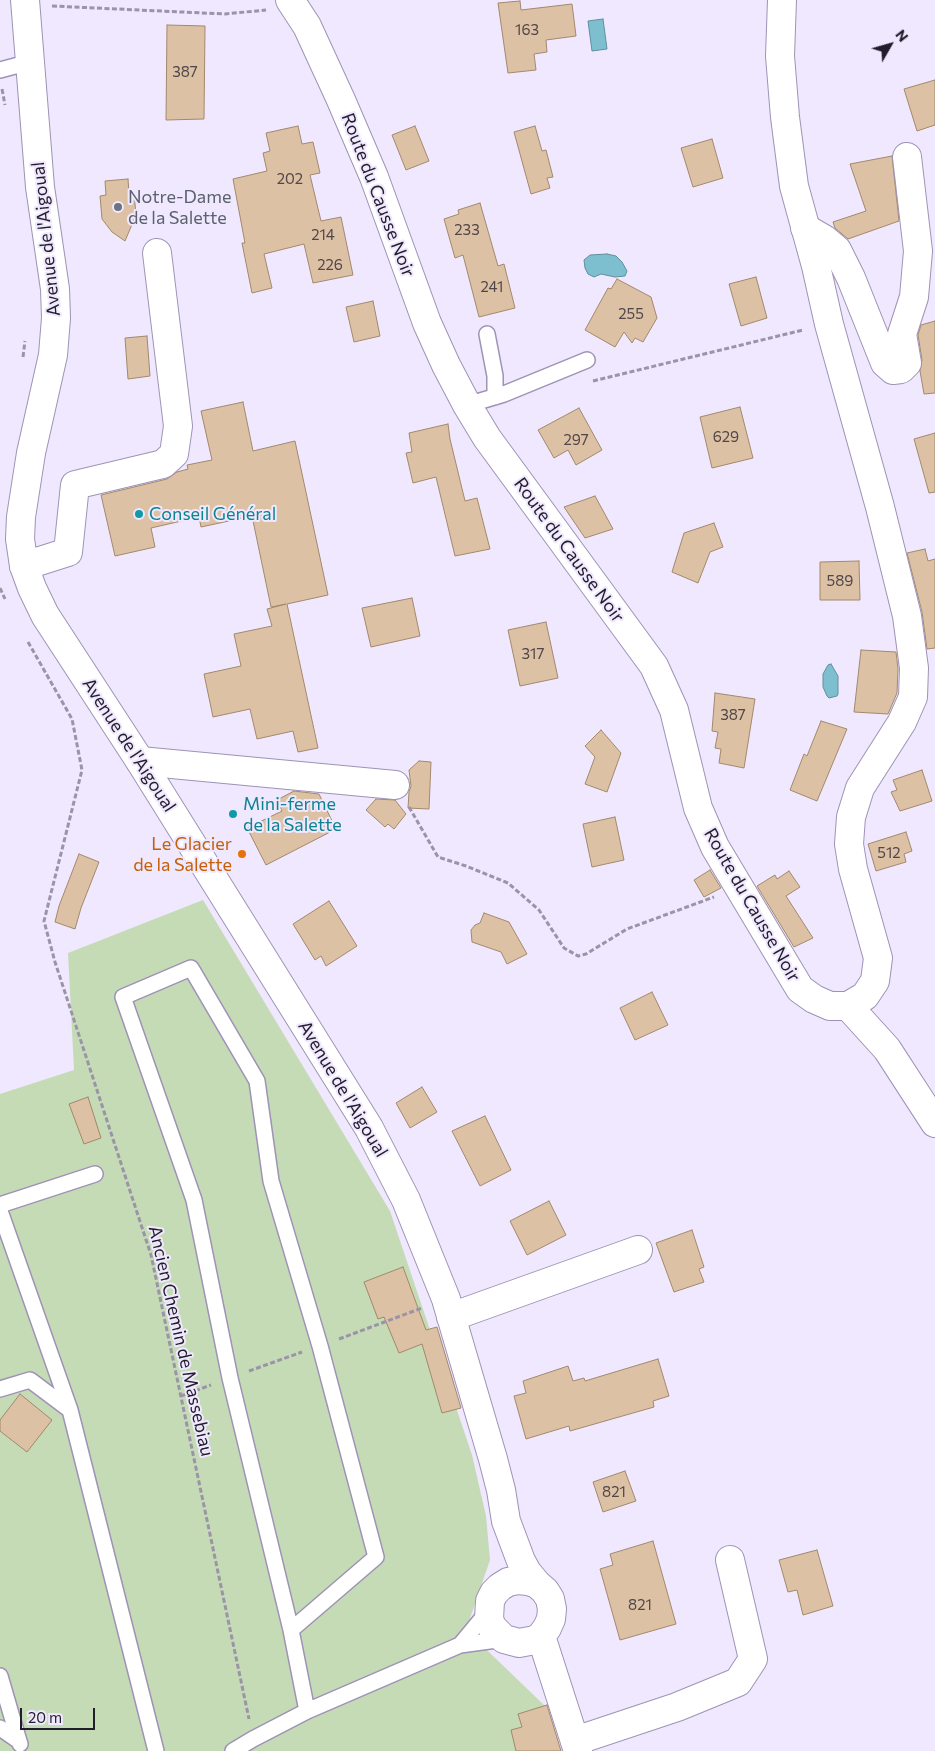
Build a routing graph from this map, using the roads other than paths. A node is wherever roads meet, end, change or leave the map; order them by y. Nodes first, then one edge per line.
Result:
1 (782, 0) edge
2 (292, 2) edge
3 (26, 3) edge
4 (30, 62) junction
5 (1, 75) edge
6 (907, 157) dead end
7 (805, 228) junction
8 (157, 253) dead end
9 (487, 334) dead end
10 (587, 360) dead end
11 (495, 397) junction
12 (467, 405) junction
13 (24, 566) junction
14 (140, 761) junction
15 (395, 785) road end
16 (848, 1006) junction
17 (935, 1122) edge
18 (95, 1174) dead end
19 (0, 1205) edge
20 (0, 1211) edge
21 (638, 1250) dead end
22 (451, 1317) junction
23 (0, 1389) edge
24 (70, 1410) junction
25 (506, 1521) junction
26 (730, 1560) dead end
27 (537, 1584) junction
28 (494, 1599) junction
29 (292, 1630) junction
30 (521, 1639) junction
31 (460, 1645) junction
32 (0, 1676) edge
33 (308, 1711) junction
34 (0, 1728) edge
35 (20, 1746) edge
36 (576, 1746) edge
37 (156, 1751) edge
38 (233, 1751) edge

1 - 7 street
2 - 12 street, Route du Causse Noir
3 - 4 street, Avenue de l'Aigoual
4 - 5 lane
4 - 13 street, Avenue de l'Aigoual
6 - 7 street
7 - 16 street
8 - 13 street
9 - 11 lane
10 - 11 lane
11 - 12 lane
12 - 16 street, Route du Causse Noir
13 - 14 street, Avenue de l'Aigoual
14 - 15 street
14 - 22 street, Avenue de l'Aigoual
16 - 17 street
18 - 19 lane
20 - 24 lane
21 - 22 street
22 - 25 street, Avenue de l'Aigoual
23 - 24 lane
24 - 37 lane
25 - 27 street, Avenue de l'Aigoual
25 - 28 street, Avenue de l'Aigoual
26 - 36 street
27 - 28 street
27 - 30 street
28 - 30 street
28 - 31 lane
29 - 29 lane
29 - 33 lane
30 - 31 lane
30 - 36 street
31 - 33 lane
32 - 35 lane
33 - 38 lane
34 - 35 lane

